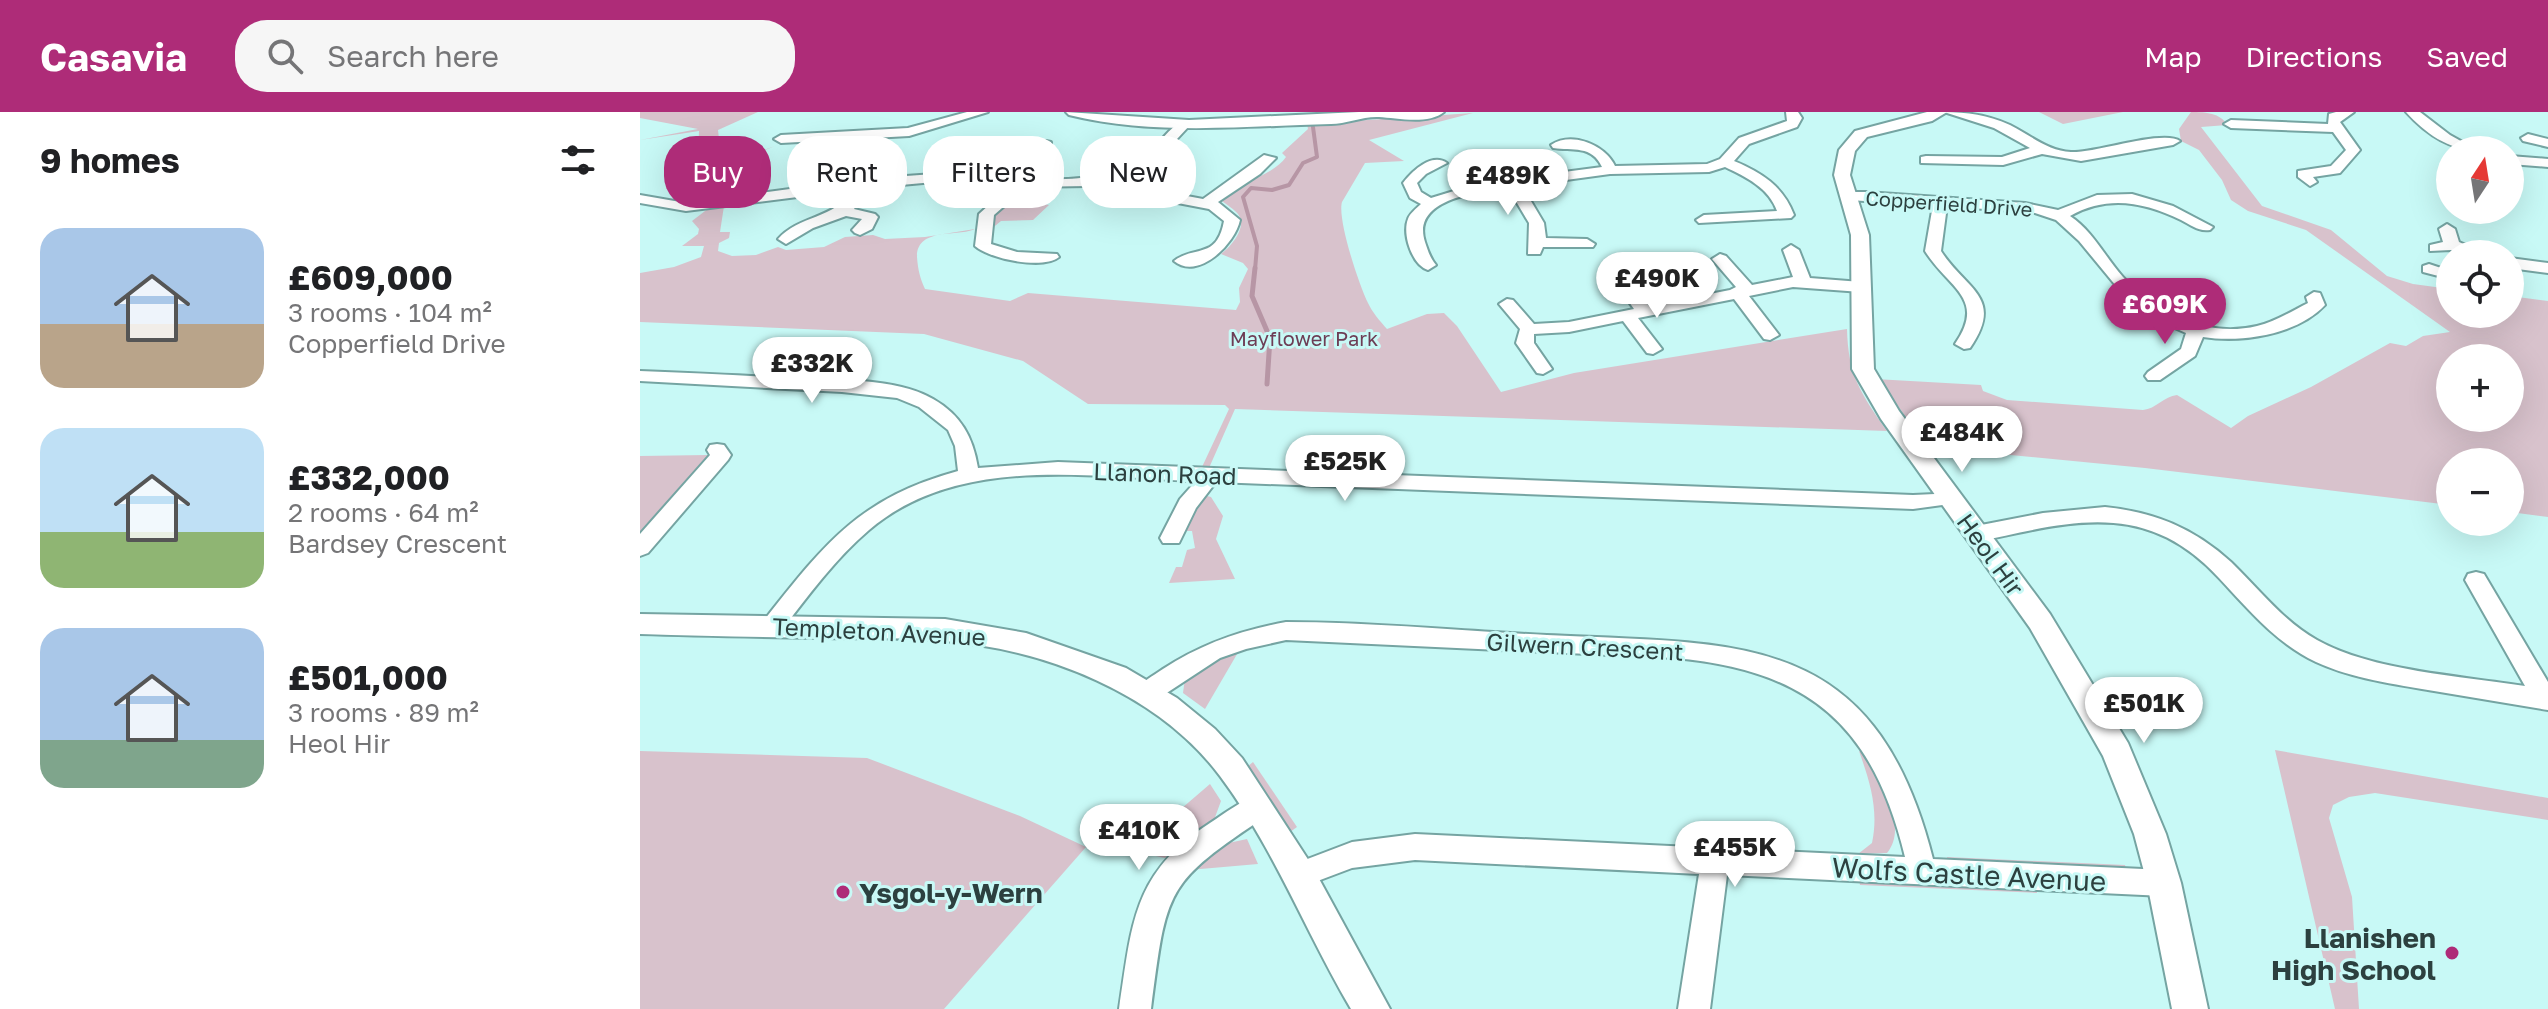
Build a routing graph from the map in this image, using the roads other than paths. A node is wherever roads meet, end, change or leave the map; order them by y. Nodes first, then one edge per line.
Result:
1 (982, 112) edge
2 (1074, 112) edge
3 (1356, 112) edge
4 (1372, 112) edge
5 (1379, 112) edge
6 (1436, 112) edge
7 (1792, 112) edge
8 (1939, 112) edge
9 (1950, 112) edge
10 (2348, 112) edge
11 (2412, 112) edge
12 (1405, 113) edge
13 (2011, 116) dead end
14 (898, 118) dead end
15 (1331, 119) junction
16 (1996, 124) junction
17 (2231, 124) dead end
18 (1183, 125) junction
19 (2338, 128) junction
20 (893, 133) junction
21 (1173, 136) edge
22 (2442, 136) edge
23 (2528, 138) dead end
24 (781, 139) dead end
25 (2548, 139) edge
26 (2173, 141) dead end
27 (1558, 145) dead end
28 (2042, 149) junction
29 (1269, 158) dead end
30 (1926, 160) dead end
31 (2524, 161) edge
32 (1725, 162) junction
33 (1440, 163) dead end
34 (2548, 163) edge
35 (1610, 170) junction
36 (1513, 182) junction
37 (2310, 182) dead end
38 (787, 193) edge
39 (1848, 196) junction
40 (640, 199) edge
41 (1941, 200) junction
42 (1196, 201) edge
43 (1207, 203) junction
44 (1430, 203) junction
45 (663, 205) junction
46 (848, 208) edge
47 (994, 208) edge
48 (845, 211) junction
49 (2059, 216) junction
50 (640, 219) edge
51 (1704, 220) dead end
52 (2205, 227) dead end
53 (860, 230) dead end
54 (786, 239) dead end
55 (1587, 244) dead end
56 (1791, 250) dead end
57 (1051, 257) dead end
58 (1720, 259) dead end
59 (1182, 261) dead end
60 (1428, 265) dead end
61 (2524, 265) edge
62 (2548, 268) edge
63 (1622, 281) dead end
64 (1803, 281) junction
65 (1861, 287) junction
66 (1742, 291) junction
67 (2314, 297) dead end
68 (1507, 304) dead end
69 (1637, 314) junction
70 (1529, 329) junction
71 (2196, 330) junction
72 (1770, 335) dead end
73 (1964, 344) dead end
74 (1653, 349) dead end
75 (1543, 369) dead end
76 (640, 376) edge
77 (2154, 376) dead end
78 (717, 450) dead end
79 (969, 475) junction
80 (1210, 475) junction
81 (1950, 498) junction
82 (1976, 534) junction
83 (1171, 538) dead end
84 (640, 548) edge
85 (2476, 580) dead end
86 (640, 624) edge
87 (773, 625) junction
88 (1147, 693) junction
89 (2546, 700) edge
90 (1258, 807) junction
91 (1715, 862) junction
92 (1922, 871) junction
93 (1299, 875) junction
94 (2164, 883) junction
95 (1135, 1009) edge
96 (1372, 1009) edge
97 (1694, 1009) edge
98 (2190, 1009) edge

1 - 20 street
2 - 18 street
3 - 15 street
4 - 15 street
5 - 12 street
6 - 12 street
7 - 32 street
8 - 39 street, Heol Hir
9 - 16 street
10 - 19 street
11 - 22 street
13 - 16 street
14 - 20 street
15 - 18 street
16 - 28 street
17 - 19 street
18 - 21 street
19 - 37 street
20 - 24 street
23 - 25 street
26 - 28 street
27 - 35 street
28 - 30 street
29 - 43 street
31 - 34 street
32 - 35 street
32 - 51 street
33 - 44 street
35 - 36 street
36 - 44 street
36 - 55 street
38 - 45 street
39 - 41 street, Copperfield Drive
39 - 65 street, Heol Hir
40 - 45 street
41 - 49 street, Copperfield Drive
41 - 73 street
42 - 43 street
43 - 59 street
44 - 60 street
45 - 50 street
46 - 48 street
47 - 57 street
48 - 53 street
48 - 54 street
49 - 52 street
49 - 71 street, Copperfield Drive
56 - 64 street
58 - 66 street
61 - 62 street
63 - 69 street
64 - 65 street
64 - 66 street
65 - 81 street, Heol Hir
66 - 69 street
66 - 72 street
67 - 71 street, Copperfield Drive
68 - 70 street
69 - 70 street
69 - 74 street
70 - 75 street
71 - 77 street
76 - 79 street
78 - 84 street
79 - 80 street, Llanon Road
79 - 87 street, Llanon Road
80 - 81 street, Llanon Road
80 - 83 street
81 - 82 street, Heol Hir
82 - 89 street
82 - 94 street, Heol Hir
85 - 89 street
86 - 87 street, Templeton Avenue
87 - 88 street, Templeton Avenue
88 - 90 street, Templeton Avenue
88 - 92 street, Gilwern Crescent
90 - 93 street, Templeton Avenue
90 - 95 street
91 - 92 street, Wolfs Castle Avenue
91 - 93 street, Wolfs Castle Avenue
91 - 97 street
92 - 94 street, Wolfs Castle Avenue
93 - 96 street, Templeton Avenue
94 - 98 street, Heol Hir

